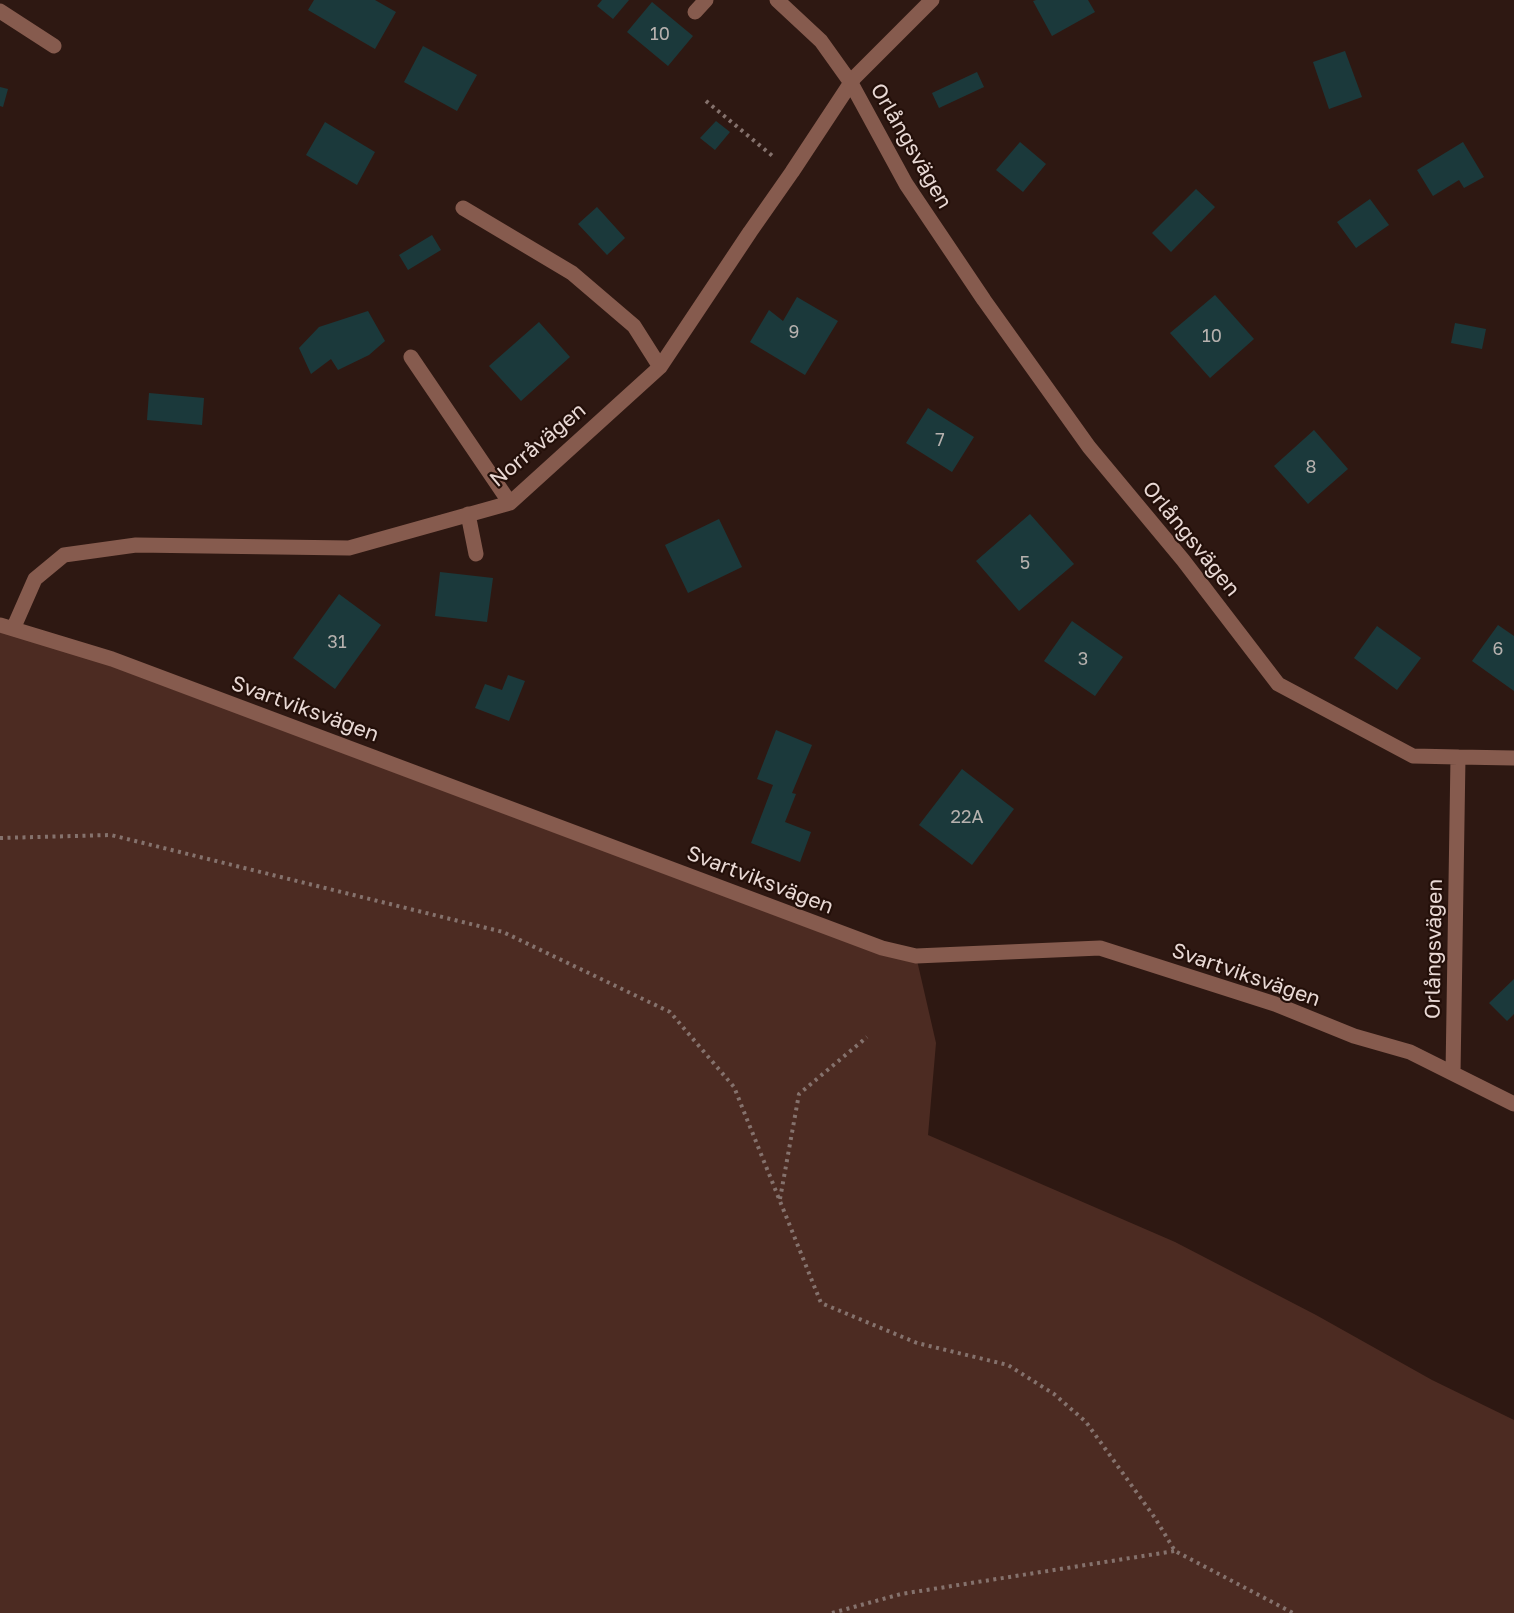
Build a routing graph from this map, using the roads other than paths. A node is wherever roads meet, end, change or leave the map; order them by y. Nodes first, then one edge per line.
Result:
1 (777, 0) edge
2 (932, 0) edge
3 (0, 11) edge
4 (54, 46) dead end
5 (850, 83) junction
6 (463, 208) dead end
7 (411, 357) dead end
8 (660, 367) junction
9 (510, 503) junction
10 (468, 514) junction
11 (476, 555) dead end
12 (6, 627) edge
13 (1458, 757) junction
14 (1514, 758) edge
15 (1454, 1073) junction
16 (1514, 1104) edge

1 - 5 street, Orlångsvägen
2 - 5 street, Norråvägen
3 - 4 street
5 - 8 street, Norråvägen
5 - 13 street, Orlångsvägen
6 - 8 street
7 - 9 street
8 - 9 street, Norråvägen
9 - 10 street, Norråvägen
10 - 11 street
10 - 12 street, Norråvägen
12 - 15 street, Svartviksvägen
13 - 14 street
13 - 15 street, Orlångsvägen
15 - 16 street, Svartviksvägen

